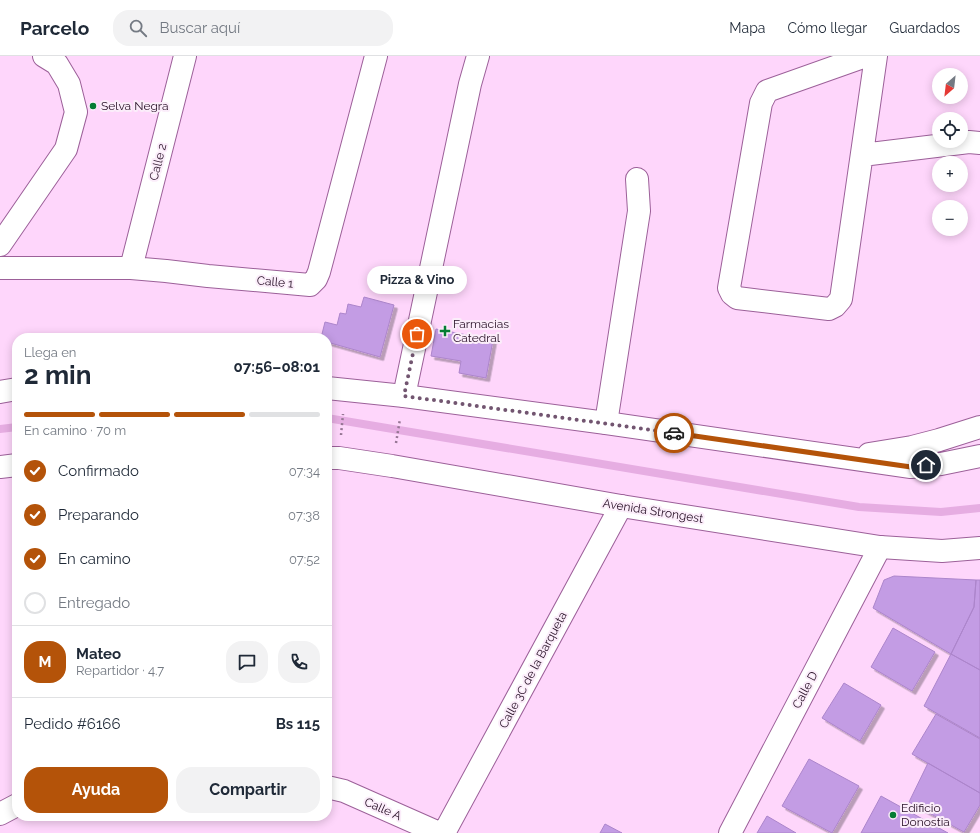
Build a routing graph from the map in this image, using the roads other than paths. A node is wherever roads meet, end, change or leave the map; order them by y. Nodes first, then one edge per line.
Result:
1 (44, 56) edge
2 (185, 56) edge
3 (376, 56) edge
4 (478, 56) edge
5 (866, 56) edge
6 (876, 56) edge
7 (980, 143) edge
8 (862, 155) junction
9 (638, 179) dead end
10 (0, 245) edge
11 (0, 268) edge
12 (131, 268) junction
13 (332, 389) edge
14 (12, 390) edge
15 (0, 392) edge
16 (403, 406) junction
17 (606, 423) junction
18 (980, 427) edge
19 (980, 456) edge
20 (332, 458) edge
21 (850, 458) junction
22 (12, 466) edge
23 (0, 467) edge
24 (621, 506) junction
25 (880, 546) junction
26 (980, 548) edge
27 (332, 788) edge
28 (12, 808) edge
29 (0, 814) edge
30 (439, 833) edge
31 (444, 833) edge
32 (730, 833) edge

1 - 10 street
2 - 12 street, Calle 2
3 - 12 street, Calle 1
4 - 16 street
5 - 8 street
6 - 8 street
7 - 8 street
9 - 17 street
11 - 12 street, Calle 1
13 - 16 street
14 - 15 street
16 - 17 street
17 - 21 street
18 - 21 street
19 - 21 street
20 - 24 street, Avenida Strongest
22 - 23 street
24 - 25 street, Avenida Strongest
24 - 31 street, Calle 3C de la Barqueta
25 - 26 street, Avenida Strongest
25 - 32 street, Calle D
27 - 30 street, Calle A
28 - 29 street

